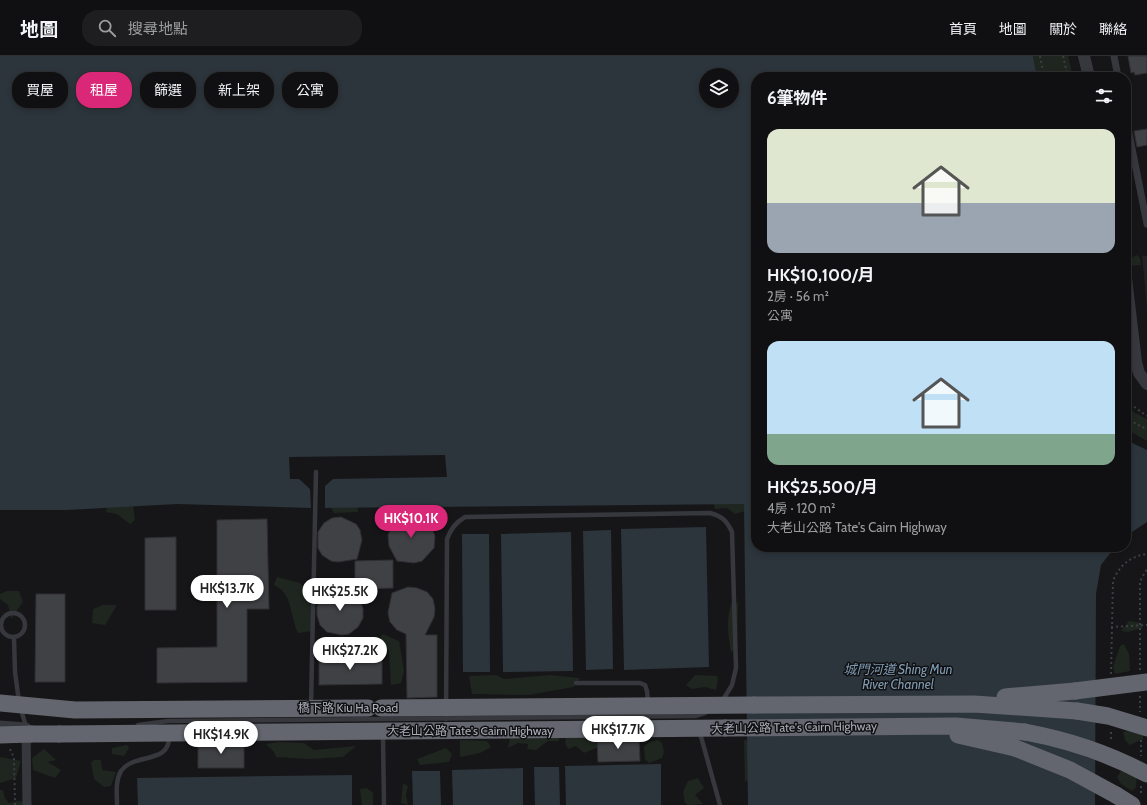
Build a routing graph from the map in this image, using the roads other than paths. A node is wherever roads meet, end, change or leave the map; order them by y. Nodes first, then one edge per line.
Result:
1 (1084, 56) edge
2 (1114, 56) edge
3 (1088, 72) edge
4 (1117, 72) edge
5 (1131, 143) edge
6 (1147, 224) edge
7 (1131, 320) edge
8 (1147, 384) edge
9 (316, 472) dead end
10 (14, 638) junction
11 (1142, 681) edge
12 (576, 683) dead end
13 (0, 703) edge
14 (952, 704) junction
15 (648, 716) junction
16 (695, 716) junction
17 (446, 718) junction
18 (311, 719) junction
19 (383, 719) junction
20 (168, 721) junction
21 (0, 725) edge
22 (132, 725) dead end
23 (30, 727) junction
24 (927, 727) junction
25 (1143, 727) edge
26 (0, 735) edge
27 (1144, 778) edge
28 (1137, 801) edge
29 (27, 805) edge
30 (117, 805) edge
31 (384, 805) edge
32 (720, 805) edge

1 - 3 street
2 - 4 street
5 - 6 street
7 - 8 street
9 - 18 lane
10 - 10 lane
10 - 23 lane
11 - 14 highway, bridge
12 - 15 lane
13 - 14 highway, 大老山公路 Tate's Cairn Highway, bridge
14 - 25 highway, 大老山公路 Tate's Cairn Highway, bridge
15 - 16 lane, 橋下路 Kiu Ha Road
15 - 17 lane, 橋下路 Kiu Ha Road
16 - 17 lane
16 - 32 lane
17 - 19 lane, 橋下路 Kiu Ha Road
18 - 19 lane, 橋下路 Kiu Ha Road
18 - 20 lane, 橋下路 Kiu Ha Road
19 - 31 lane
20 - 22 lane, 橋下路 Kiu Ha Road
20 - 30 lane
21 - 23 street
23 - 29 street
24 - 26 highway, 大老山公路 Tate's Cairn Highway, bridge
24 - 27 highway, 大老山公路 Tate's Cairn Highway, bridge
24 - 28 highway, bridge

